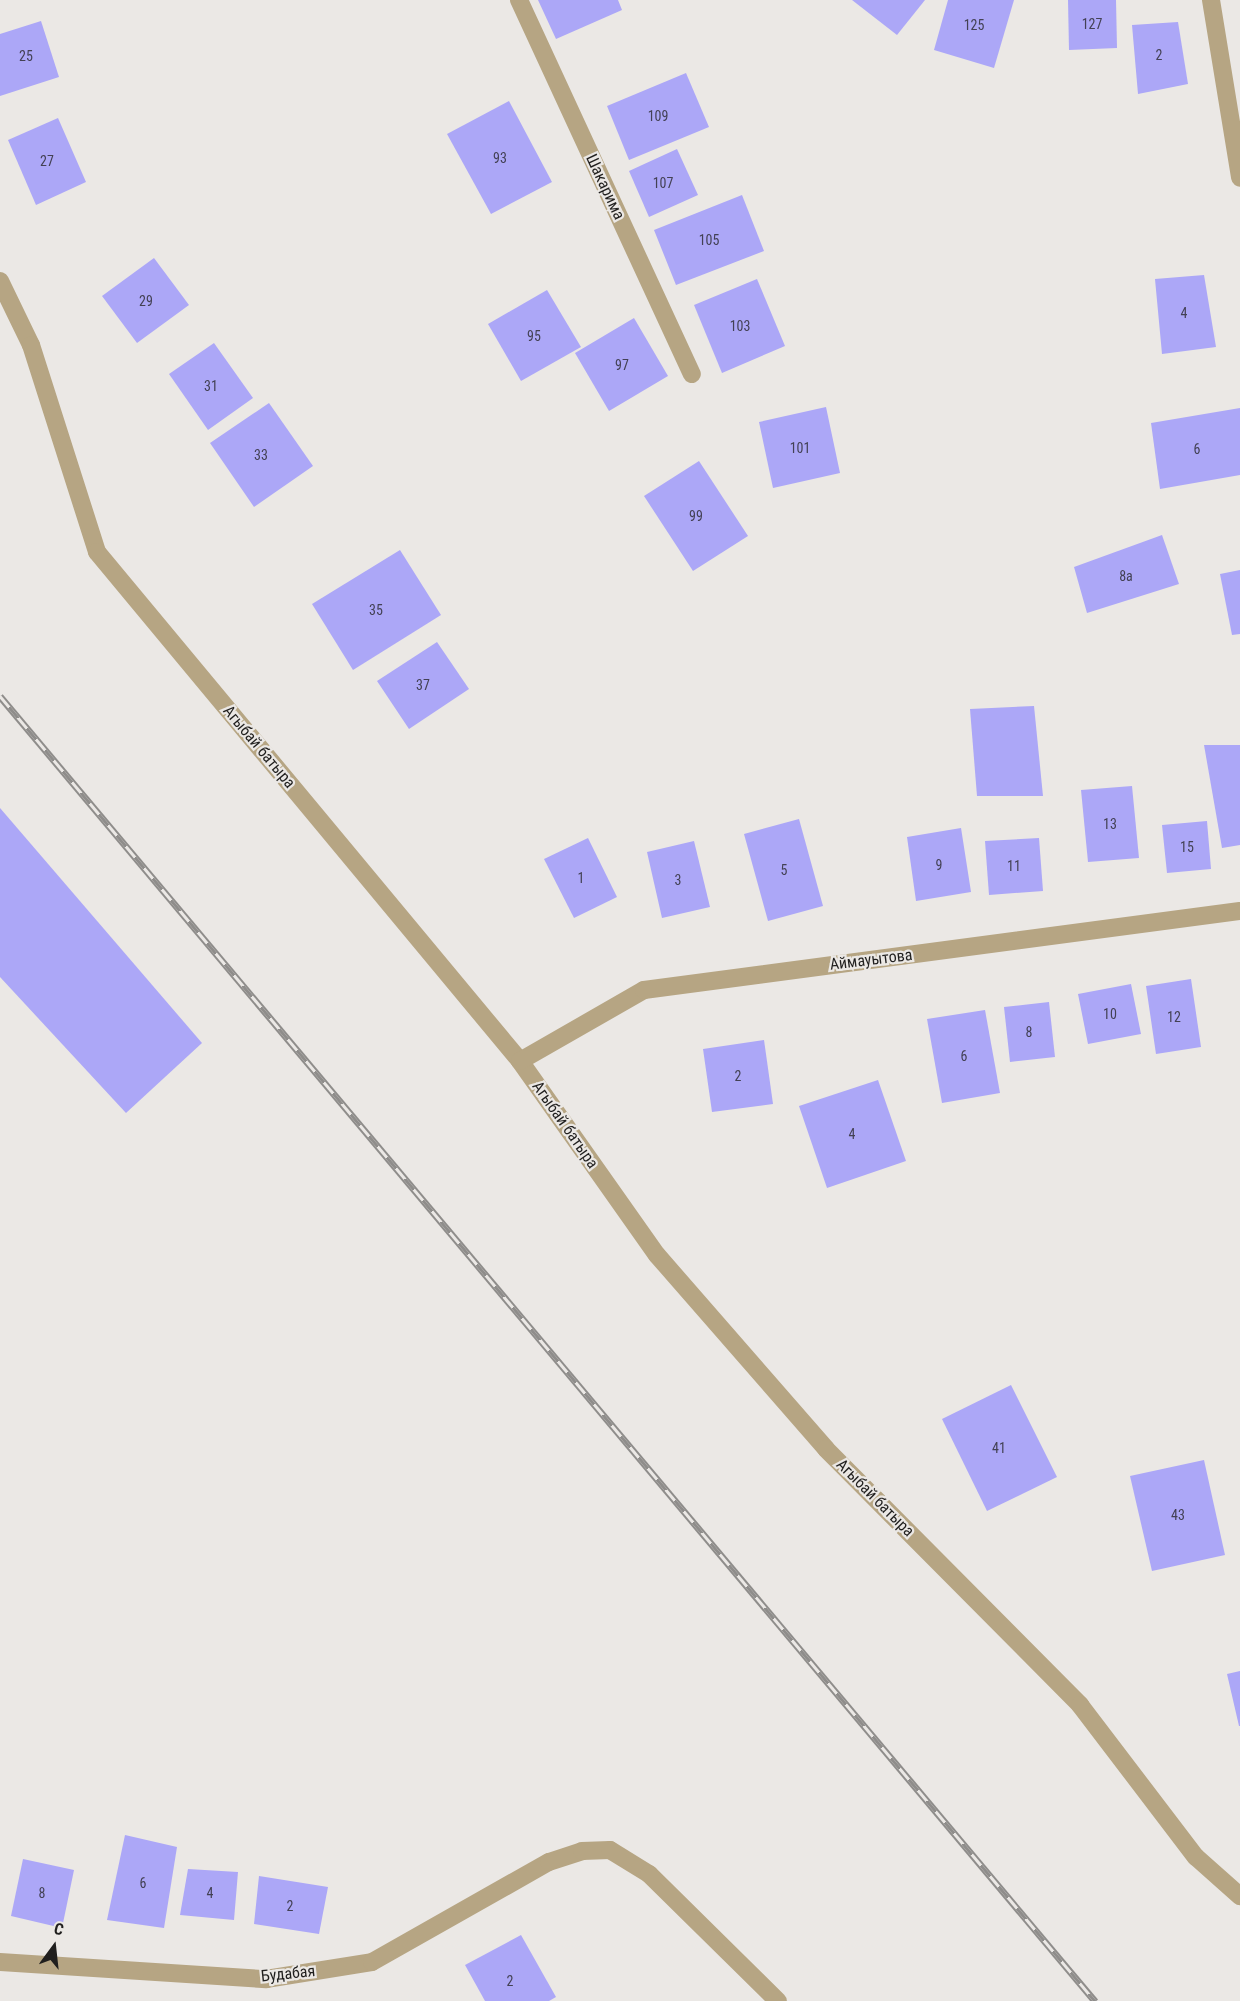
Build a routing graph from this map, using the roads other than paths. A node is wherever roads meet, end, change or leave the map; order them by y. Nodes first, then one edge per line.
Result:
1 (519, 0) edge
2 (1211, 0) edge
3 (1240, 178) edge
4 (0, 281) edge
5 (692, 374) dead end
6 (1240, 912) edge
7 (520, 1061) junction
8 (1240, 1896) edge
9 (0, 1962) edge
10 (778, 2001) edge

1 - 5 street, Шакарима
2 - 3 street
4 - 7 street, Агыбай батыра
6 - 7 street, Аймауытова
7 - 8 street, Агыбай батыра
9 - 10 street, Будабая

